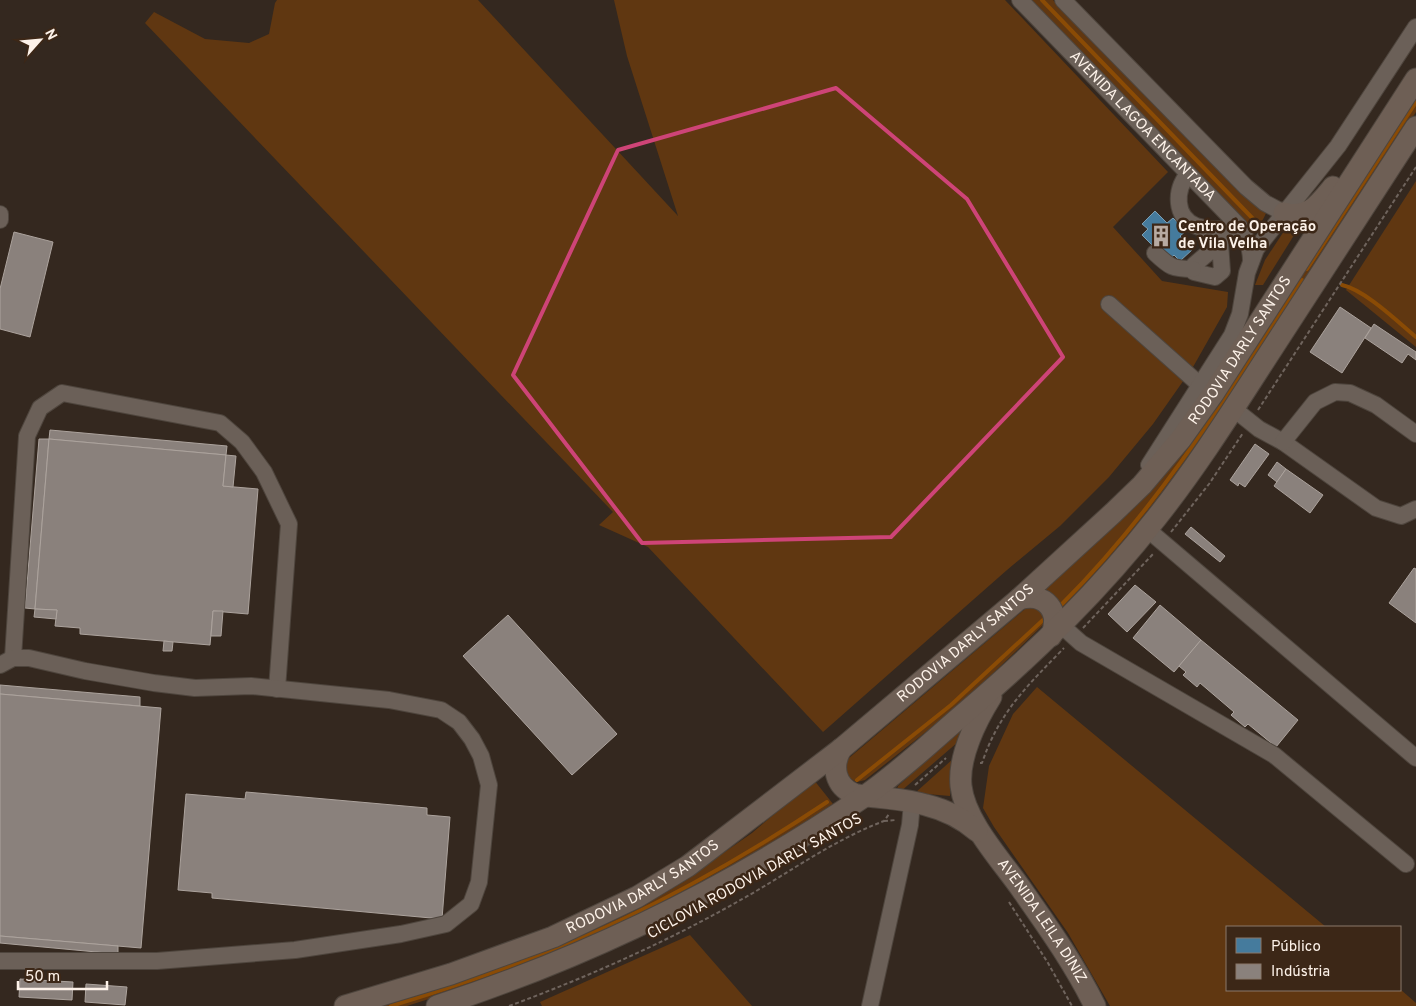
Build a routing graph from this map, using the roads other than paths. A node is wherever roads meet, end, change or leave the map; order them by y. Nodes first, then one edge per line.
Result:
1 (1020, 0) edge
2 (1063, 0) edge
3 (1416, 27) edge
4 (1411, 86) edge
5 (1416, 127) edge
6 (1188, 174) junction
7 (1284, 213) junction
8 (0, 214) edge
9 (0, 220) edge
10 (1239, 226) junction
11 (1221, 236) junction
12 (1155, 253) dead end
13 (1251, 261) junction
14 (1193, 269) junction
15 (1109, 304) dead end
16 (1200, 385) junction
17 (1234, 409) junction
18 (1416, 434) edge
19 (1283, 442) junction
20 (1127, 499) junction
21 (1416, 509) edge
22 (1147, 530) junction
23 (1019, 599) junction
24 (1056, 631) junction
25 (7, 662) edge
26 (1003, 680) junction
27 (277, 689) junction
28 (841, 749) junction
29 (1416, 758) edge
30 (865, 796) junction
31 (902, 809) junction
32 (807, 833) junction
33 (984, 838) junction
34 (1406, 864) dead end
35 (0, 960) edge
36 (345, 1006) edge
37 (437, 1006) edge
38 (870, 1006) edge
39 (1095, 1006) edge

1 - 6 street, AVENIDA LAGOA ENCANTADA
2 - 7 street, AVENIDA LAGOA ENCANTADA
3 - 7 street
4 - 7 main road
4 - 20 main road, RODOVIA DARLY SANTOS
5 - 17 main road, RODOVIA DARLY SANTOS
6 - 10 street, AVENIDA LAGOA ENCANTADA
6 - 11 street
7 - 13 street
8 - 9 street
10 - 11 street
10 - 13 street, AVENIDA LAGOA ENCANTADA
11 - 14 street
11 - 14 street
12 - 14 street
13 - 16 street
15 - 16 street
16 - 20 street
17 - 19 street
17 - 22 main road, RODOVIA DARLY SANTOS
18 - 19 street
19 - 21 street
20 - 23 main road, RODOVIA DARLY SANTOS
22 - 24 main road, RODOVIA DARLY SANTOS
22 - 29 street
23 - 24 main road
23 - 28 main road, RODOVIA DARLY SANTOS
24 - 26 main road, RODOVIA DARLY SANTOS
24 - 34 street
25 - 27 street
25 - 27 street
26 - 30 main road, RODOVIA DARLY SANTOS
26 - 33 main road, AVENIDA LEILA DINIZ
27 - 35 street
28 - 30 main road, AVENIDA LEILA DINIZ
28 - 36 main road, RODOVIA DARLY SANTOS
30 - 31 main road, AVENIDA LEILA DINIZ
30 - 32 main road, RODOVIA DARLY SANTOS
31 - 32 main road
31 - 33 main road, AVENIDA LEILA DINIZ
31 - 38 street
32 - 37 main road, RODOVIA DARLY SANTOS
33 - 39 main road, AVENIDA LEILA DINIZ

